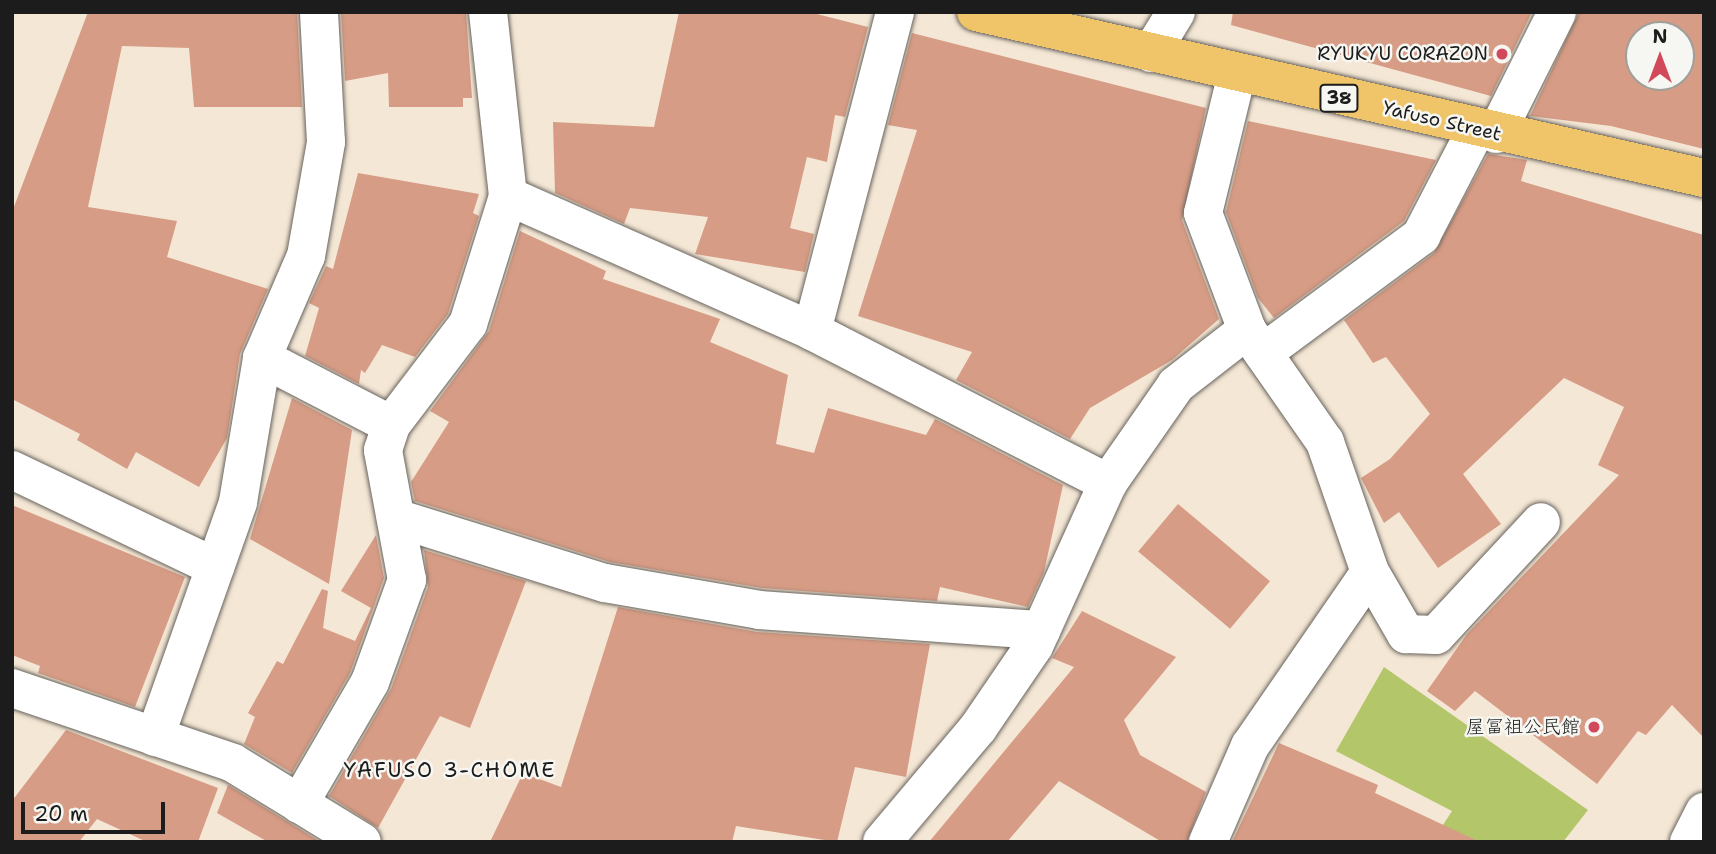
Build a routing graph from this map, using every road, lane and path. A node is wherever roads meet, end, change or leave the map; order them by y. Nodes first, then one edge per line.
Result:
1 (320, 12) edge
2 (488, 12) edge
3 (895, 12) edge
4 (976, 12) edge
5 (1176, 12) edge
6 (1555, 13) edge
7 (1151, 53) junction
8 (1237, 73) junction
9 (1486, 132) junction
10 (1704, 178) edge
11 (509, 196) junction
12 (812, 331) junction
13 (1255, 342) junction
14 (262, 358) junction
15 (391, 425) junction
16 (12, 470) edge
17 (1108, 483) junction
18 (396, 518) junction
19 (1541, 522) dead end
20 (215, 567) junction
21 (1370, 572) junction
22 (1041, 630) junction
23 (12, 688) edge
24 (155, 737) junction
25 (299, 804) junction
26 (1704, 811) edge
27 (362, 842) edge
28 (883, 842) edge
29 (1208, 842) edge
30 (1689, 842) edge

1 - 14 street
2 - 11 street
3 - 12 street
4 - 7 main road, Yafuso Street / 38
5 - 7 street
6 - 9 street
7 - 8 main road, Yafuso Street / 38
8 - 9 main road, Yafuso Street / 38
8 - 13 street
9 - 10 main road, Yafuso Street / 38
9 - 13 street
11 - 12 street
11 - 15 street
12 - 17 street
13 - 17 street
13 - 21 street
14 - 15 street
14 - 20 street
15 - 18 street
16 - 20 street
17 - 22 street
18 - 22 street
18 - 25 street
19 - 21 street
20 - 24 street
21 - 29 street
22 - 28 street
23 - 24 street
24 - 25 street
25 - 27 street
26 - 30 street

